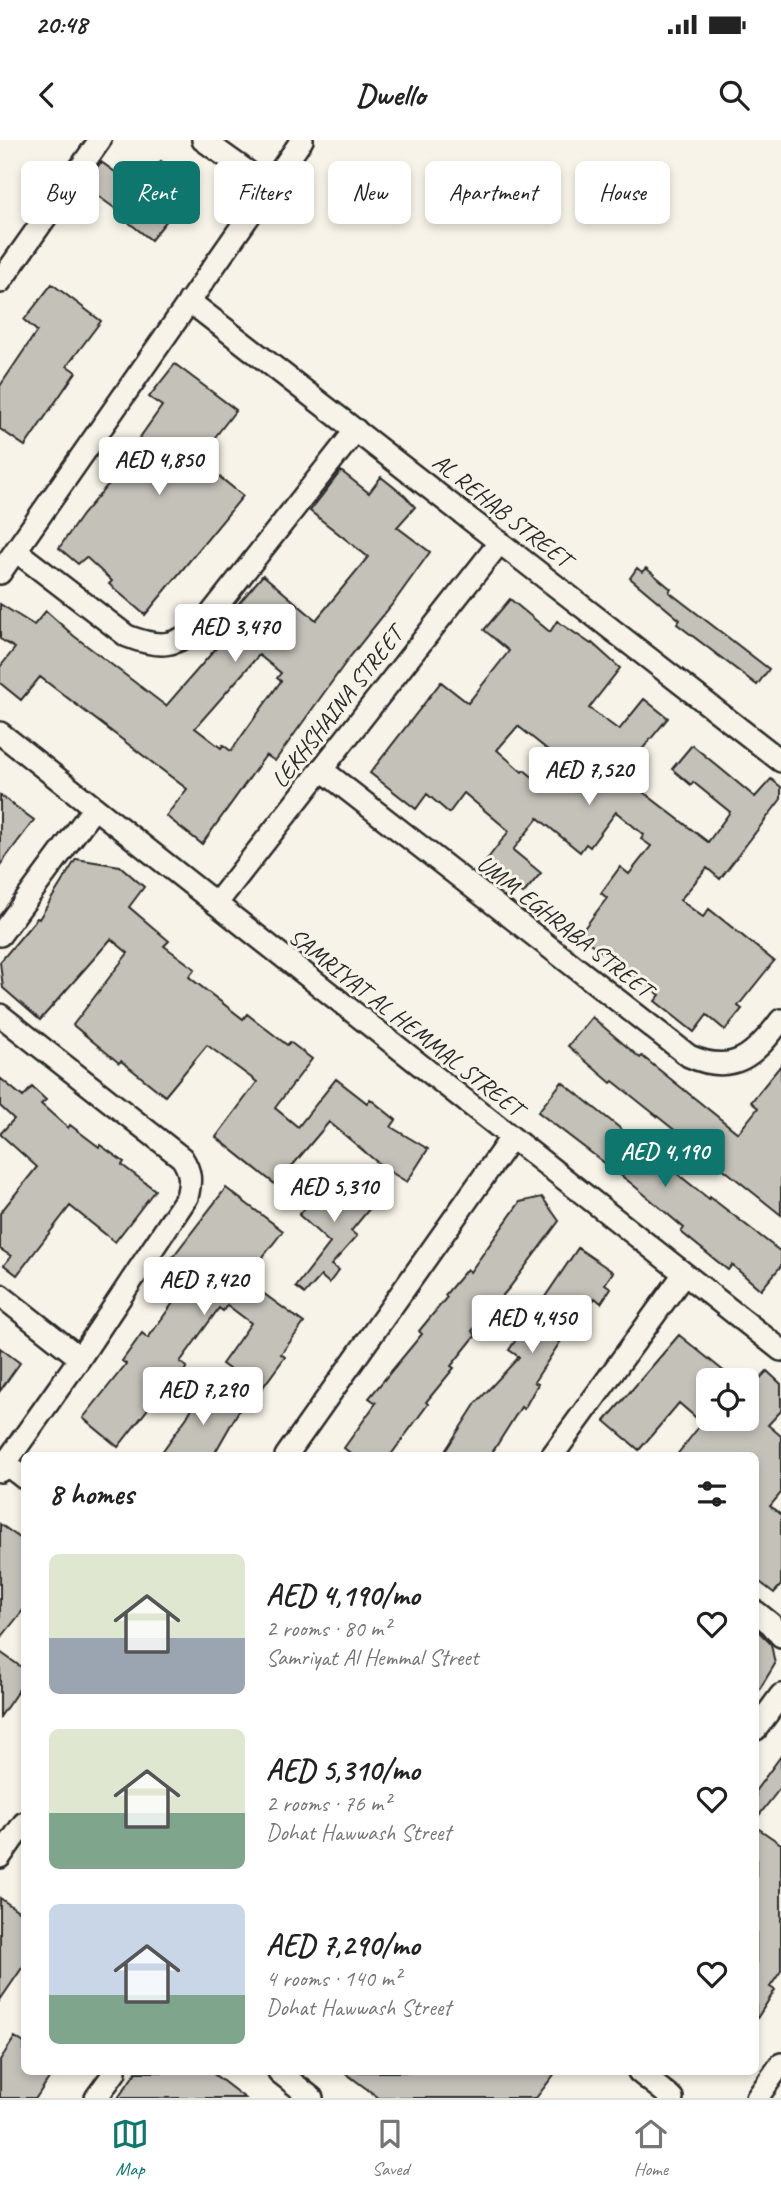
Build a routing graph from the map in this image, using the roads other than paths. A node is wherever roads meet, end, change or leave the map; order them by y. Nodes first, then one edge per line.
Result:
1 (100, 140) edge
2 (202, 140) edge
3 (302, 140) edge
4 (232, 161) edge
5 (287, 161) edge
6 (243, 224) edge
7 (0, 282) edge
8 (190, 301) junction
9 (356, 430) junction
10 (500, 542) junction
11 (16, 551) junction
12 (0, 573) edge
13 (0, 733) edge
14 (781, 761) edge
15 (321, 769) junction
16 (94, 808) junction
17 (216, 904) junction
18 (0, 936) edge
19 (0, 1015) edge
20 (781, 1020) edge
21 (511, 1138) junction
22 (684, 1274) junction
23 (0, 1295) edge
24 (781, 1350) edge
25 (80, 1358) junction
26 (289, 1452) edge
27 (556, 1452) edge
28 (3, 1468) edge
29 (21, 1477) edge
30 (759, 1614) edge
31 (781, 1636) edge
32 (781, 1695) edge
33 (759, 1725) edge
34 (21, 1827) edge
35 (0, 1857) edge
36 (781, 2064) edge
37 (113, 2075) edge
38 (283, 2075) edge
39 (643, 2075) edge
40 (96, 2098) edge
41 (312, 2098) edge
42 (673, 2098) edge
43 (757, 2098) edge

1 - 7 street
2 - 4 street
3 - 5 street
6 - 8 street
8 - 9 street, AL REHAB STREET
8 - 11 street
9 - 10 street, AL REHAB STREET
9 - 11 street
10 - 14 street, AL REHAB STREET
10 - 15 street, LEKHSHAINA STREET
11 - 12 street
13 - 16 street, SAMRIYAT AL HEMMAL STREET
15 - 17 street, LEKHSHAINA STREET
15 - 20 street, UMM EGHRABA STREET
16 - 17 street, SAMRIYAT AL HEMMAL STREET
16 - 18 street
17 - 21 street, SAMRIYAT AL HEMMAL STREET
19 - 25 street
21 - 22 street, SAMRIYAT AL HEMMAL STREET
21 - 26 street
22 - 24 street, SAMRIYAT AL HEMMAL STREET
22 - 27 street
23 - 25 street
25 - 28 street
28 - 29 street
30 - 31 street
32 - 33 street
34 - 35 street
36 - 43 street
37 - 40 street
38 - 41 street
39 - 42 street

